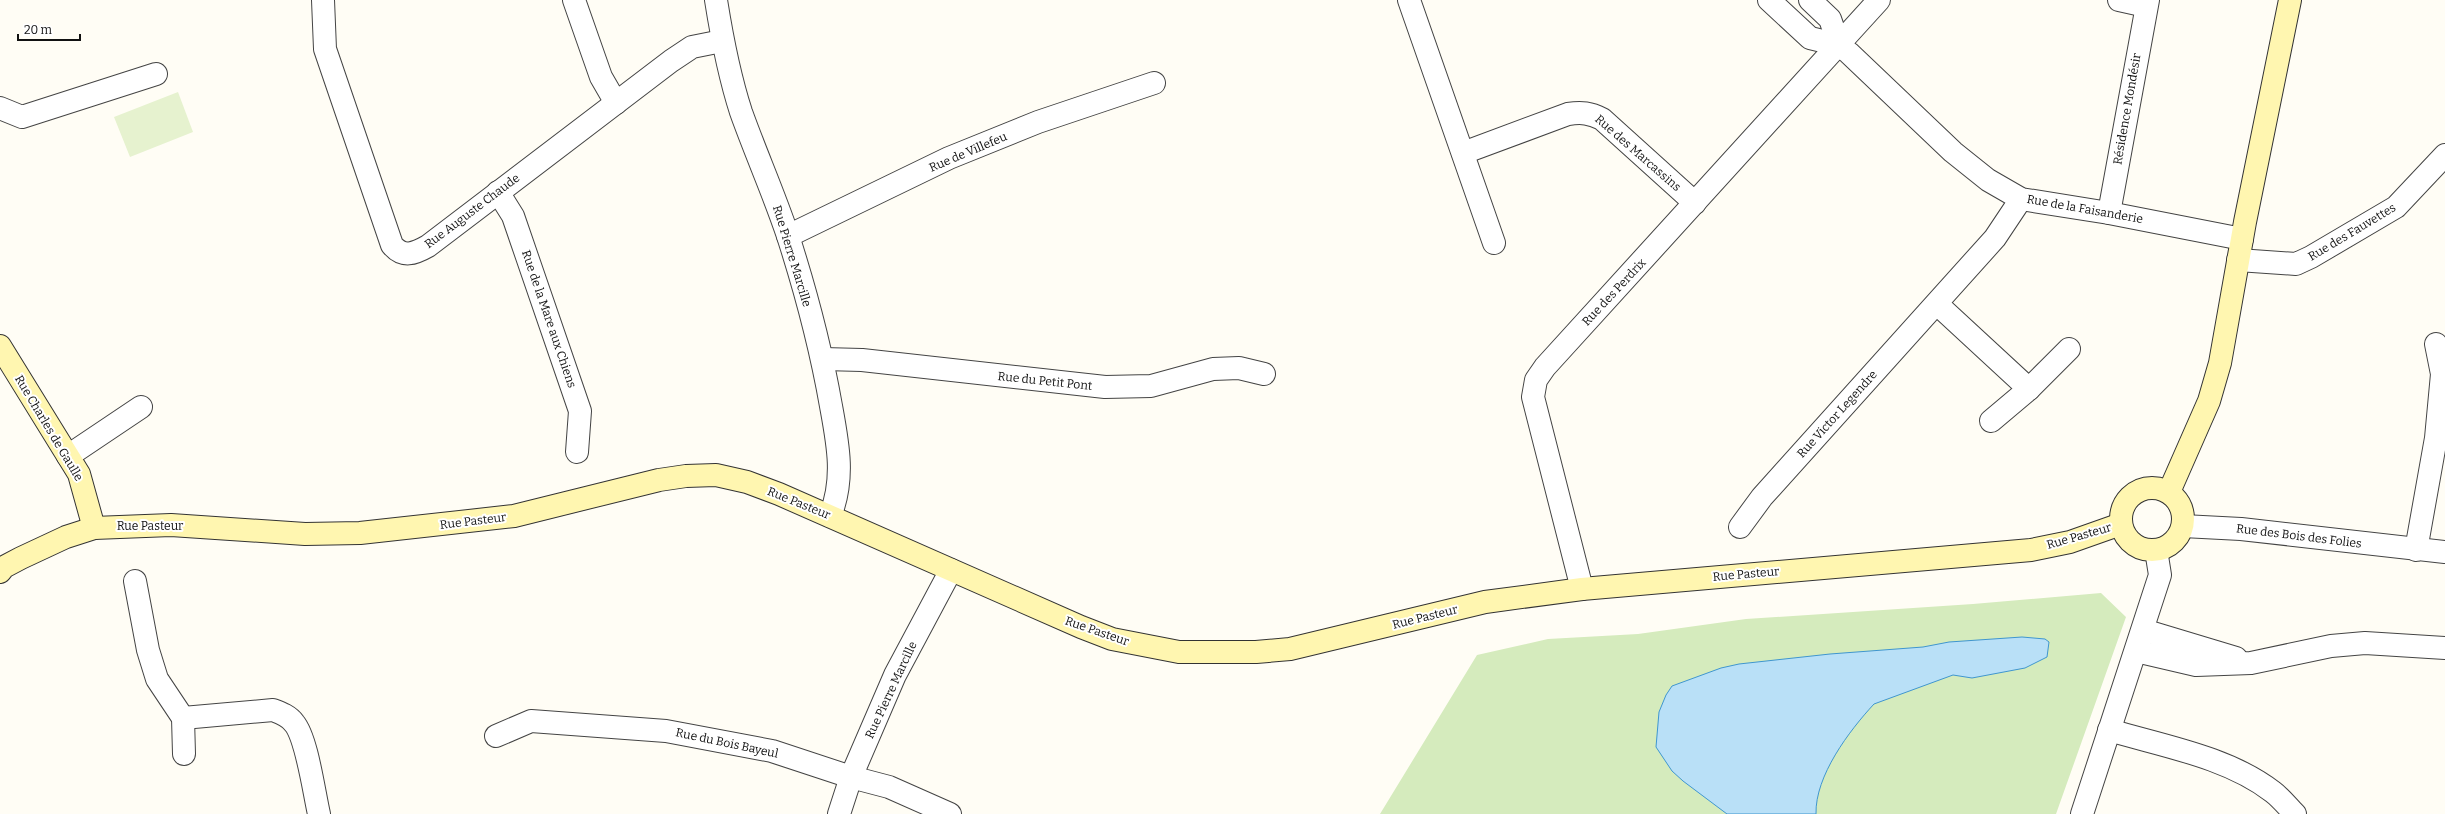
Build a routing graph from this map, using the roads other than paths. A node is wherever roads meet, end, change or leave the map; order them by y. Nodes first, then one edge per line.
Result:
1 (323, 0) edge
2 (574, 0) edge
3 (716, 0) edge
4 (1409, 0) edge
5 (1769, 0) edge
6 (1810, 0) edge
7 (1878, 0) edge
8 (2119, 0) edge
9 (2290, 0) edge
10 (2147, 3) edge
11 (722, 42) junction
12 (1839, 45) junction
13 (156, 74) dead end
14 (1154, 83) dead end
15 (616, 103) junction
16 (0, 108) edge
17 (1463, 153) junction
18 (2445, 155) edge
19 (498, 192) junction
20 (2021, 199) junction
21 (1695, 203) junction
22 (2109, 213) junction
23 (788, 236) junction
24 (1494, 242) dead end
25 (2240, 249) junction
26 (1937, 304) junction
27 (2436, 344) dead end
28 (0, 346) edge
29 (2069, 349) dead end
30 (823, 359) junction
31 (1264, 374) dead end
32 (2029, 389) junction
33 (141, 407) dead end
34 (1991, 421) dead end
35 (2440, 438) edge
36 (577, 452) dead end
37 (68, 456) junction
38 (2169, 492) junction
39 (830, 516) junction
40 (2121, 524) junction
41 (2183, 526) junction
42 (1740, 527) dead end
43 (94, 528) junction
44 (2156, 550) junction
45 (2416, 550) junction
46 (2445, 552) edge
47 (952, 570) junction
48 (0, 572) edge
49 (135, 581) dead end
50 (1582, 589) junction
51 (2143, 630) junction
52 (2445, 648) edge
53 (2136, 651) junction
54 (2251, 663) junction
55 (183, 718) junction
56 (2109, 730) junction
57 (496, 736) dead end
58 (184, 754) dead end
59 (851, 778) junction
60 (319, 814) edge
61 (839, 814) edge
62 (950, 814) edge
63 (2082, 814) edge
64 (2295, 814) edge

1 - 19 street, Rue Auguste Chaude
2 - 15 street
3 - 11 street, Rue Pierre Marcille
4 - 17 street
5 - 12 street, Rue de la Faisanderie
6 - 12 street, Rue de la Faisanderie
7 - 12 street
8 - 10 street, Résidence Mondésir
9 - 25 street
10 - 22 street, Résidence Mondésir
11 - 15 street, Rue Auguste Chaude
11 - 23 street, Rue Pierre Marcille
12 - 20 street, Rue de la Faisanderie
12 - 21 street, Rue des Perdrix
13 - 16 street
14 - 23 street, Rue de Villefeu
15 - 19 street, Rue Auguste Chaude
17 - 21 street, Rue des Marcassins
17 - 24 street
18 - 25 street, Rue des Fauvettes
19 - 36 street, Rue de la Mare aux Chiens
20 - 22 street, Rue de la Faisanderie
20 - 26 street, Rue Victor Legendre
21 - 50 street, Rue des Perdrix
22 - 25 street, Rue de la Faisanderie
23 - 30 street, Rue Pierre Marcille
25 - 38 street
26 - 32 street
26 - 42 street, Rue Victor Legendre
27 - 35 street
28 - 37 street, Rue Charles de Gaulle
29 - 32 street
30 - 31 street, Rue du Petit Pont
30 - 39 street, Rue Pierre Marcille
32 - 34 street
33 - 37 street
35 - 45 street
37 - 43 street, Rue Charles de Gaulle
38 - 40 street
38 - 41 street
39 - 43 street, Rue Pasteur
39 - 47 street, Rue Pasteur
40 - 44 street
40 - 50 street, Rue Pasteur
41 - 44 street
41 - 45 street, Rue des Bois des Folies
43 - 48 street
44 - 51 street
45 - 46 street, Rue des Bois des Folies
47 - 50 street, Rue Pasteur
47 - 59 street, Rue Pierre Marcille
49 - 55 street
51 - 53 street
51 - 54 street
52 - 54 street
53 - 54 street
53 - 56 street
55 - 58 street
55 - 60 street
56 - 63 street
56 - 64 street
57 - 59 street, Rue du Bois Bayeul
59 - 61 street, Rue Pierre Marcille
59 - 62 street, Rue du Bois Bayeul

